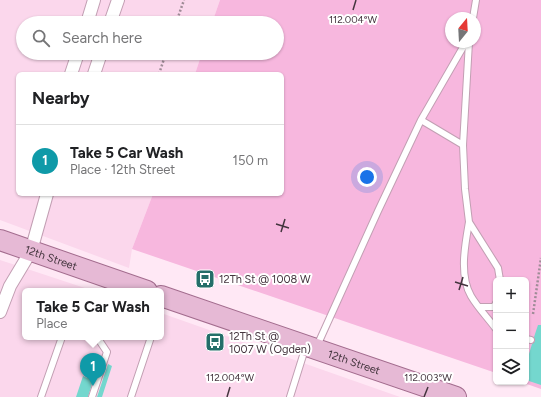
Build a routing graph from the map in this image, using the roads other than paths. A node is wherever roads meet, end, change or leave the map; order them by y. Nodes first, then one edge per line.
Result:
1 (94, 0) edge
2 (118, 0) edge
3 (476, 0) edge
4 (474, 12) edge
5 (89, 16) edge
6 (112, 16) edge
7 (463, 48) edge
8 (469, 48) edge
9 (76, 60) edge
10 (98, 60) edge
11 (72, 71) edge
12 (95, 72) edge
13 (421, 120) junction
14 (463, 145) junction
15 (46, 196) edge
16 (469, 222) junction
17 (0, 240) edge
18 (31, 251) junction
19 (500, 277) edge
20 (136, 288) edge
21 (164, 298) edge
22 (479, 307) junction
23 (493, 307) edge
24 (0, 312) edge
25 (493, 325) edge
26 (61, 340) edge
27 (99, 340) edge
28 (150, 340) edge
29 (311, 347) junction
30 (42, 397) edge
31 (92, 397) edge
32 (130, 397) edge
33 (290, 397) edge
34 (456, 397) edge

1 - 5 street
2 - 6 street
3 - 4 lane
7 - 13 lane
8 - 14 lane
9 - 11 street
10 - 12 street
13 - 14 lane
13 - 29 lane
14 - 16 lane
15 - 18 street
16 - 19 lane
16 - 22 lane
17 - 18 main road, 12th Street
18 - 20 main road, 12th Street
18 - 24 street
21 - 29 main road, 12th Street
22 - 23 lane
22 - 25 lane
26 - 30 lane
27 - 31 lane
28 - 32 lane
29 - 33 lane
29 - 34 main road, 12th Street

